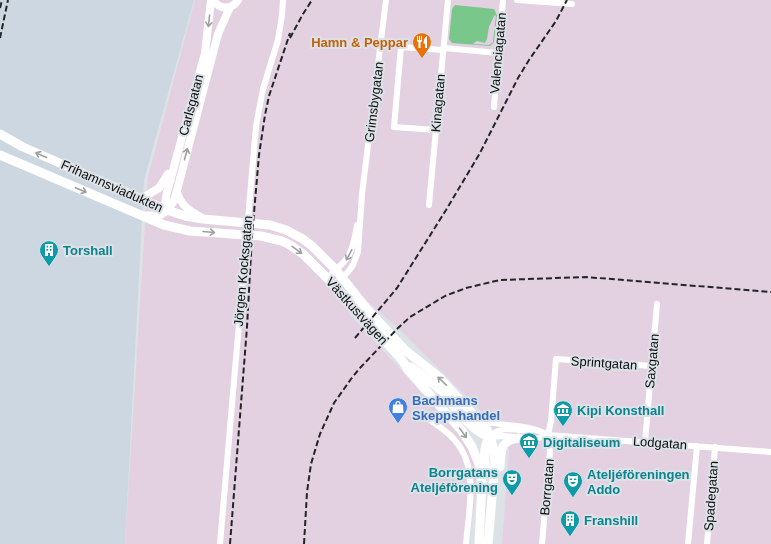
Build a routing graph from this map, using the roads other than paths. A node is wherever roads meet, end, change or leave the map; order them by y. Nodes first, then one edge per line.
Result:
1 (212, 0) edge
2 (283, 0) edge
3 (290, 0) edge
4 (386, 0) edge
5 (448, 0) edge
6 (503, 0) edge
7 (517, 0) edge
8 (237, 3) edge
9 (572, 4) dead end
10 (283, 7) junction
11 (443, 49) junction
12 (498, 53) junction
13 (494, 107) dead end
14 (436, 130) junction
15 (0, 134) edge
16 (0, 141) edge
17 (23, 147) junction
18 (0, 155) edge
19 (175, 161) junction
20 (177, 192) junction
21 (144, 199) junction
22 (361, 204) junction
23 (429, 205) dead end
24 (167, 210) junction
25 (142, 216) junction
26 (203, 219) junction
27 (176, 228) junction
28 (336, 270) junction
29 (327, 278) junction
30 (342, 279) junction
31 (334, 285) junction
32 (657, 304) dead end
33 (364, 312) junction
34 (402, 355) junction
35 (556, 359) joint
36 (651, 366) junction
37 (478, 419) junction
38 (430, 420) dead end
39 (538, 429) junction
40 (548, 435) junction
41 (490, 437) junction
42 (519, 438) junction
43 (645, 442) junction
44 (697, 446) junction
45 (715, 447) junction
46 (771, 452) edge
47 (482, 513) junction
48 (220, 544) edge
49 (466, 544) edge
50 (479, 544) edge
51 (488, 544) edge
52 (494, 544) edge
53 (542, 544) edge
54 (688, 544) edge
55 (707, 544) edge

1 - 8 street
1 -> 19 street, Carlsgatan
2 - 10 street, Jörgen Kocksgatan
3 - 10 street
4 - 22 street, Grimsbygatan
5 - 11 street, Kinagatan
6 - 12 street, Valenciagatan
7 - 9 street
20 -> 8 street, Carlsgatan
10 - 48 street, Jörgen Kocksgatan
11 - 12 street
11 - 14 street, Kinagatan
11 - 14 street
12 - 13 street, Valenciagatan
14 - 23 street, Kinagatan
15 - 17 main road, Frihamnsviadukten
16 - 17 main road, Frihamnsviadukten
21 -> 17 main road, Frihamnsviadukten
18 -> 25 main road, Frihamnsviadukten
19 - 21 street
19 - 24 street, Carlsgatan
20 - 24 street, Carlsgatan
20 - 26 street
21 - 24 main road, Frihamnsviadukten
22 -> 28 street, Grimsbygatan
22 - 30 street, Grimsbygatan
24 - 25 main road
24 - 26 main road, Frihamnsviadukten
24 - 27 main road, Carlsgatan
25 - 27 main road, Västkustvägen
26 - 28 main road, Västkustvägen
27 -> 29 main road, Västkustvägen
28 - 29 street, Grimsbygatan
28 - 30 main road, Västkustvägen
29 - 31 main road, Västkustvägen
30 - 31 street, Grimsbygatan
30 - 33 main road, Västkustvägen
31 - 33 main road, Västkustvägen
32 - 36 street, Saxgatan
33 - 34 main road, Västkustvägen
37 -> 34 main road, Västkustvägen
34 - 41 main road
34 -> 47 main road, Västkustvägen
35 - 36 street, Sprintgatan
35 - 40 street, Borrgatan
36 - 43 street, Saxgatan
37 - 39 street, Lodgatan
37 - 41 main road, Västkustvägen
38 - 49 street
39 - 40 street, Lodgatan
39 - 41 street
40 - 42 street, Lodgatan
40 - 43 street, Lodgatan
40 - 53 street, Borrgatan
41 - 42 street, Lodgatan
41 - 47 main road, Västkustvägen
41 - 51 main road, Västkustvägen
42 - 52 main road
43 - 44 street, Lodgatan
44 - 45 street, Lodgatan
44 - 54 street, Spadegatan
45 - 46 street, Lodgatan
45 - 55 street, Spadegatan
47 - 50 main road, Västkustvägen

